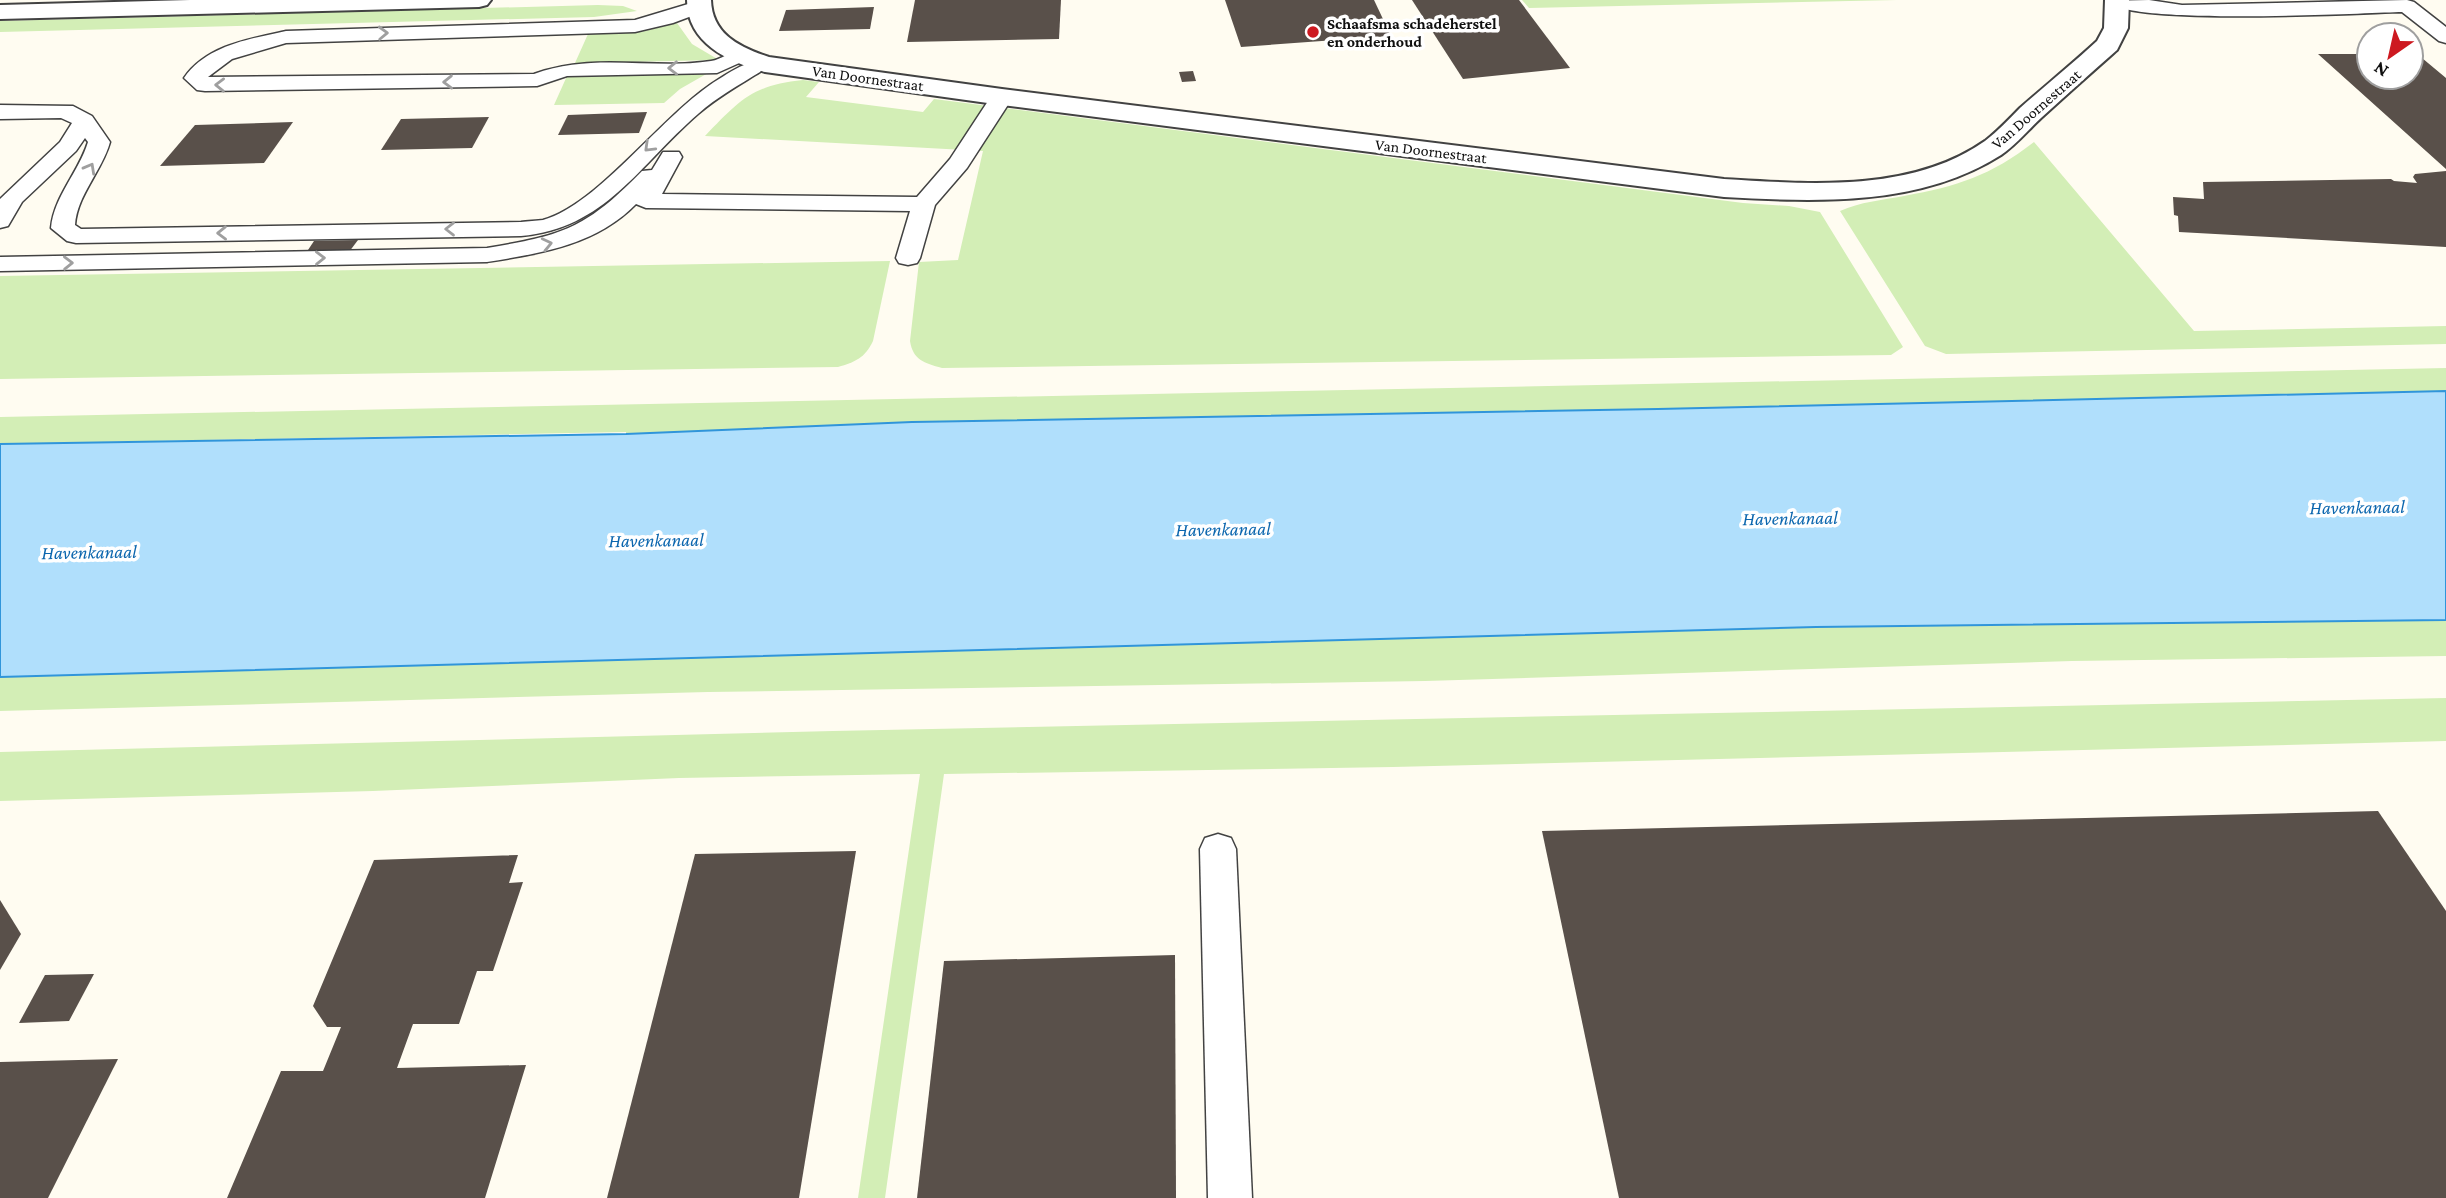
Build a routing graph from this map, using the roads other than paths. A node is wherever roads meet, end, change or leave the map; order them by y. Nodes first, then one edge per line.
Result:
1 (479, 0) edge
2 (2117, 0) edge
3 (401, 1) edge
4 (452, 1) edge
5 (698, 3) edge
6 (0, 12) edge
7 (2446, 37) edge
8 (746, 66) junction
9 (1002, 97) junction
10 (0, 112) edge
11 (84, 121) junction
12 (671, 156) junction
13 (6, 199) edge
14 (924, 204) junction
15 (0, 221) edge
16 (908, 258) dead end
17 (0, 264) edge
18 (1218, 849) dead end
19 (1230, 1198) edge

1 - 4 street
2 - 7 lane
2 - 9 street, Van Doornestraat
3 - 4 street
3 - 6 street
5 - 8 street, Van Doornestraat
8 -> 5 lane
8 - 9 street, Van Doornestraat
8 -> 11 lane
8 - 12 lane
9 - 14 lane
10 - 11 lane
11 - 13 lane
12 - 14 lane
17 -> 12 lane
13 - 15 lane
14 - 16 lane
18 - 19 lane

